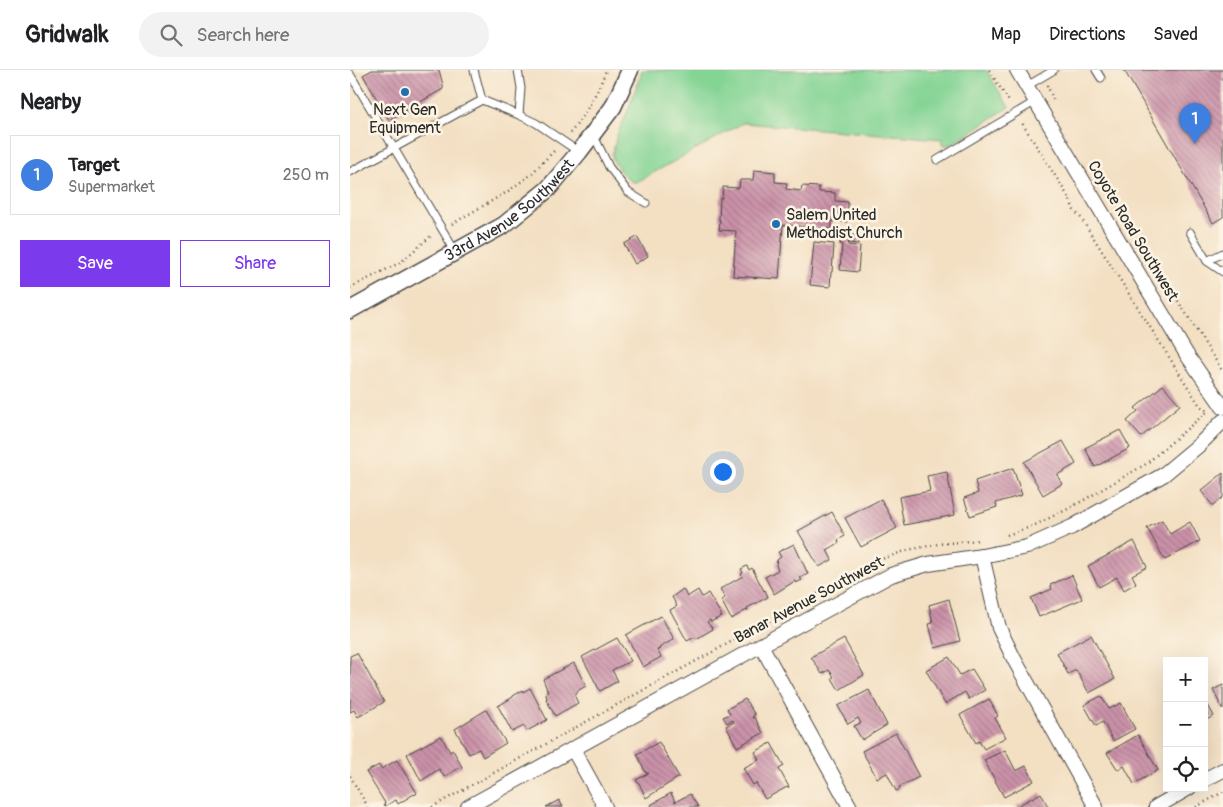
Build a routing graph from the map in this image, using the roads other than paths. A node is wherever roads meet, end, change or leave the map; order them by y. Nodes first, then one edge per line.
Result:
1 (474, 70) edge
2 (518, 70) edge
3 (630, 70) edge
4 (1017, 70) edge
5 (1054, 70) edge
6 (1096, 70) edge
7 (350, 74) edge
8 (1101, 78) dead end
9 (1027, 86) junction
10 (482, 100) junction
11 (1036, 101) junction
12 (519, 115) junction
13 (593, 134) junction
14 (394, 148) junction
15 (579, 152) junction
16 (938, 160) dead end
17 (350, 172) edge
18 (646, 203) dead end
19 (1190, 232) dead end
20 (455, 252) junction
21 (1223, 253) edge
22 (1207, 262) junction
23 (1223, 272) edge
24 (350, 310) edge
25 (1223, 407) edge
26 (1223, 421) edge
27 (982, 556) junction
28 (761, 645) junction
29 (573, 749) junction
30 (1223, 770) edge
31 (1208, 778) edge
32 (1183, 792) edge
33 (468, 807) edge
34 (605, 807) edge
35 (850, 807) edge
36 (1096, 807) edge
37 (1156, 807) edge

1 - 10 lane
2 - 12 lane
3 - 13 street, 33rd Avenue Southwest
4 - 9 street, Coyote Road Southwest
5 - 9 lane
6 - 8 lane
7 - 14 lane
9 - 11 street, Coyote Road Southwest
10 - 12 lane
10 - 14 lane
11 - 16 lane
11 - 25 street, Coyote Road Southwest
12 - 15 lane
13 - 15 street, 33rd Avenue Southwest
13 - 18 lane
14 - 17 lane
14 - 20 lane
15 - 20 street, 33rd Avenue Southwest
19 - 22 lane
20 - 24 street, 33rd Avenue Southwest
21 - 22 lane
22 - 23 lane
26 - 27 street, Banar Avenue Southwest
27 - 28 street, Banar Avenue Southwest
27 - 36 street
28 - 29 street, Banar Avenue Southwest
28 - 35 street
29 - 33 street, Banar Avenue Southwest
29 - 34 street
30 - 31 street
32 - 37 street

